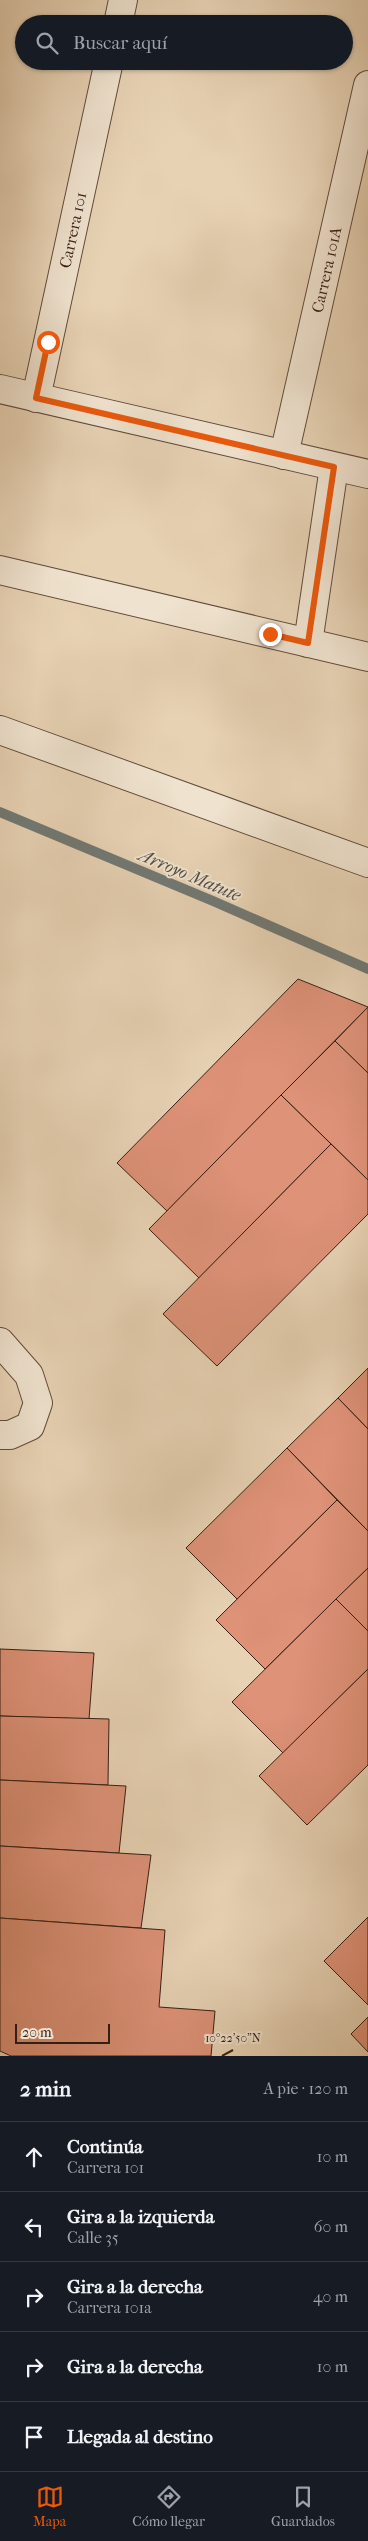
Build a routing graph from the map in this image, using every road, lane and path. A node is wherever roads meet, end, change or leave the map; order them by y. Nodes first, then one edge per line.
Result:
1 (123, 0) edge
2 (120, 15) edge
3 (108, 70) edge
4 (368, 85) edge
5 (0, 390) edge
6 (36, 398) junction
7 (284, 456) junction
8 (334, 467) junction
9 (368, 474) edge
10 (0, 570) edge
11 (308, 643) junction
12 (368, 657) edge
13 (0, 730) edge
14 (368, 862) edge
15 (0, 1342) edge
16 (0, 1435) edge

1 - 2 street
3 - 6 street, Carrera 101
4 - 7 street, Carrera 101A
5 - 6 street
6 - 7 street
7 - 8 street
8 - 9 street
8 - 11 street
10 - 11 street
11 - 12 street
13 - 14 street
15 - 16 street

